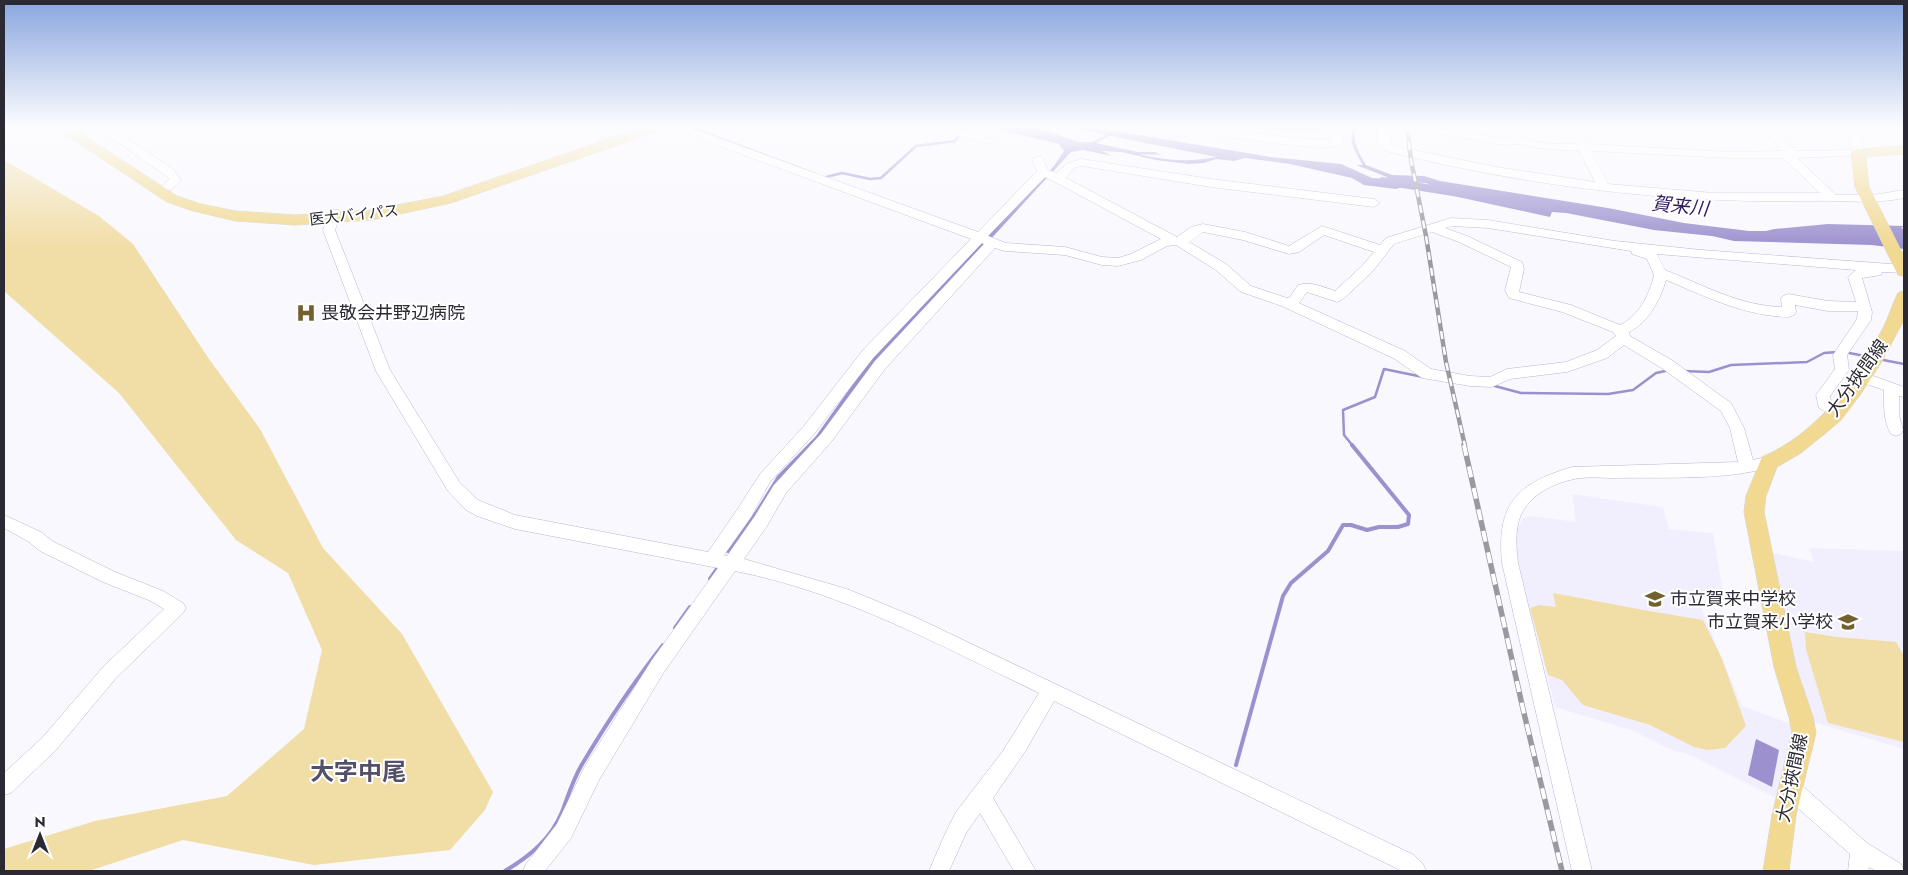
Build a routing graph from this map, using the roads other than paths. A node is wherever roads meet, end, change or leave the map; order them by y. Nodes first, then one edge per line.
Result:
1 (121, 167) edge
2 (137, 167) edge
3 (161, 167) edge
4 (523, 167) edge
5 (541, 167) edge
6 (785, 167) edge
7 (1039, 167) edge
8 (1043, 167) edge
9 (1069, 167) edge
10 (1110, 167) edge
11 (1481, 167) edge
12 (1592, 167) edge
13 (1802, 167) edge
14 (1860, 167) edge
15 (1058, 178) junction
16 (1602, 186) junction
17 (167, 187) junction
18 (1904, 194) edge
19 (1832, 198) junction
20 (1869, 202) junction
21 (1374, 203) dead end
22 (334, 216) junction
23 (1431, 227) junction
24 (985, 241) junction
25 (1177, 241) junction
26 (1616, 245) junction
27 (1382, 250) junction
28 (1901, 268) edge
29 (1661, 273) junction
30 (1904, 297) edge
31 (1287, 303) junction
32 (1863, 307) junction
33 (1622, 334) junction
34 (1862, 377) junction
35 (1898, 390) edge
36 (1836, 412) junction
37 (1896, 430) dead end
38 (1769, 462) junction
39 (1747, 467) junction
40 (4, 521) edge
41 (722, 561) junction
42 (1050, 690) junction
43 (4, 786) edge
44 (1790, 789) junction
45 (982, 797) junction
46 (1860, 850) junction
47 (1416, 868) edge
48 (533, 871) edge
49 (939, 871) edge
50 (1026, 871) edge
51 (1582, 871) edge
52 (1776, 871) edge
53 (1858, 871) edge
54 (1894, 871) edge

1 - 22 main road, 医大バイパス
2 - 17 main road, 医大バイパス
3 - 17 street
4 - 22 main road, 医大バイパス
5 - 22 main road, 医大バイパス
6 - 24 street
7 - 24 street
8 - 15 street
9 - 15 street
10 - 21 street
11 - 16 street
12 - 16 street
13 - 19 street
14 - 20 main road
15 - 25 street
16 - 19 street
17 - 22 main road, 医大バイパス
18 - 20 street
19 - 20 street
20 - 28 main road
22 - 41 street
23 - 26 street
23 - 27 street
23 - 33 street
24 - 25 street
24 - 41 street
25 - 27 street
25 - 31 street
26 - 28 street
26 - 29 street
27 - 31 street
28 - 32 street
29 - 32 street
29 - 33 street
30 - 34 main road, 大分挾間線
31 - 33 street
32 - 36 street
33 - 39 street
34 - 35 street
34 - 36 main road, 大分挾間線
35 - 37 street
36 - 38 main road, 大分挾間線
38 - 39 street
38 - 44 main road, 大分挾間線
39 - 51 street
40 - 43 street
41 - 42 street
41 - 48 street
42 - 45 street
42 - 47 street
44 - 46 street
44 - 52 main road, 大分挾間線
45 - 49 street
45 - 50 street
46 - 53 street
46 - 54 street

